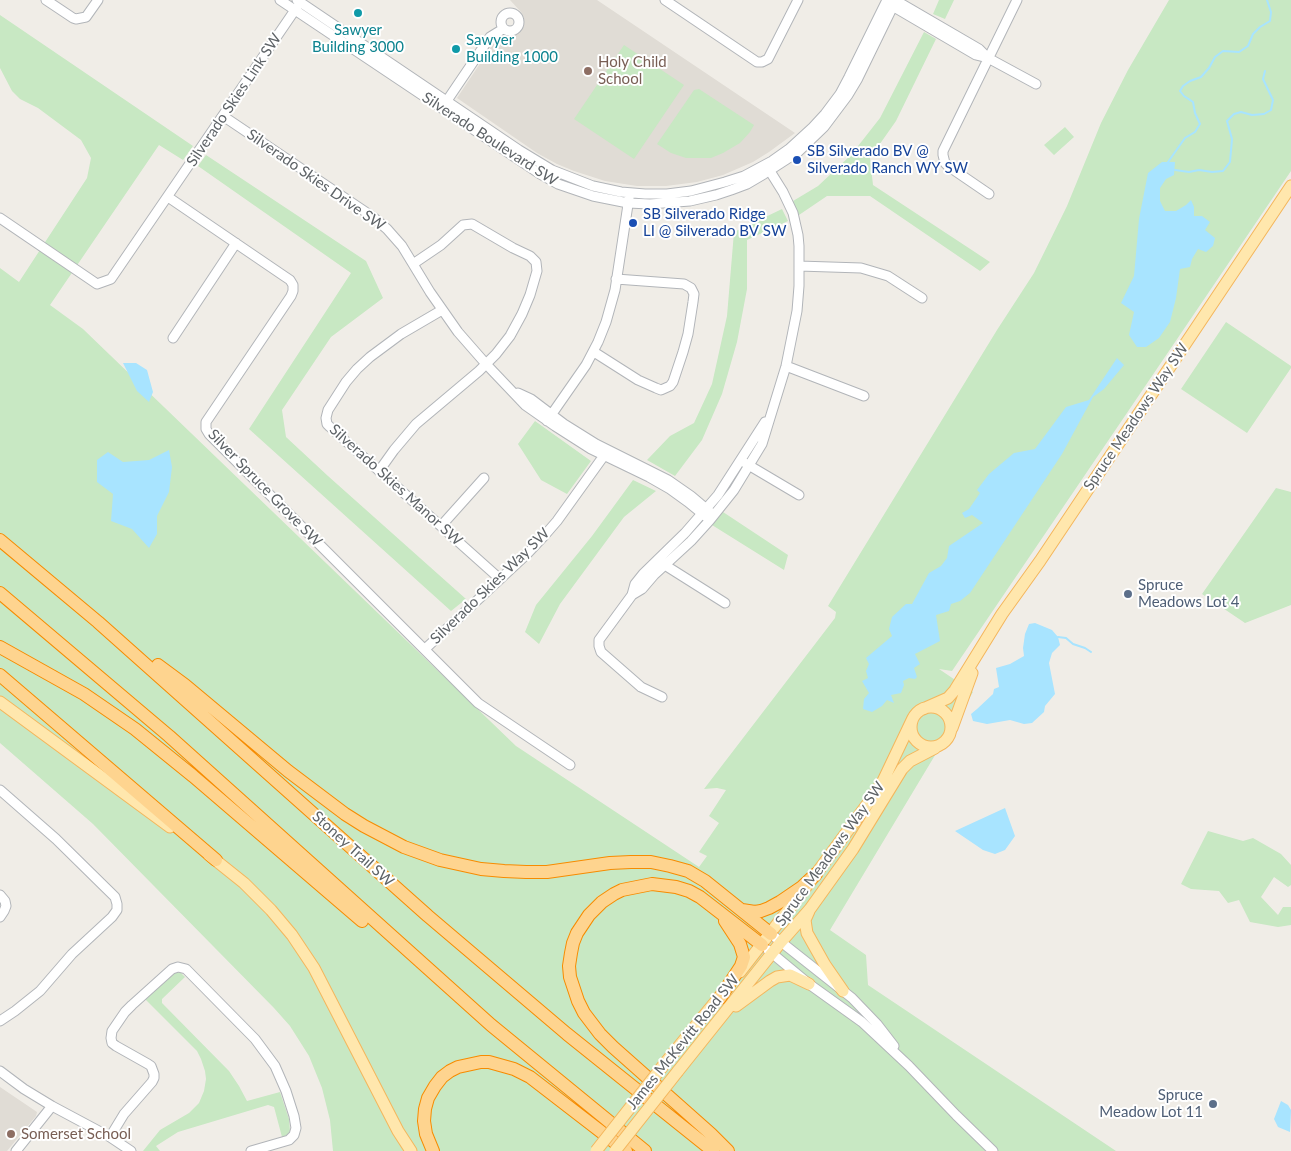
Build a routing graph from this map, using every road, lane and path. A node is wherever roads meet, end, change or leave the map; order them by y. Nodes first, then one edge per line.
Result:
1 (46, 0) edge
2 (98, 0) edge
3 (280, 0) edge
4 (665, 0) edge
5 (798, 0) edge
6 (1017, 0) edge
7 (890, 1) edge
8 (297, 4) edge
9 (503, 29) dead end
10 (988, 58) junction
11 (1036, 84) dead end
12 (444, 105) junction
13 (223, 116) junction
14 (768, 168) junction
15 (1291, 186) edge
16 (989, 194) dead end
17 (168, 198) junction
18 (629, 198) junction
19 (0, 218) edge
20 (236, 243) junction
21 (413, 264) junction
22 (799, 266) junction
23 (616, 279) junction
24 (922, 298) dead end
25 (442, 310) junction
26 (173, 338) dead end
27 (594, 352) junction
28 (486, 364) junction
29 (786, 366) junction
30 (864, 396) dead end
31 (771, 414) junction
32 (549, 418) junction
33 (606, 453) junction
34 (741, 461) junction
35 (750, 466) junction
36 (379, 471) junction
37 (484, 478) dead end
38 (799, 495) dead end
39 (704, 511) junction
40 (712, 518) junction
41 (441, 526) junction
42 (0, 540) edge
43 (656, 560) junction
44 (665, 565) junction
45 (500, 579) junction
46 (0, 593) edge
47 (632, 595) junction
48 (725, 603) dead end
49 (98, 622) junction
50 (0, 648) edge
51 (981, 648) junction
52 (425, 649) junction
53 (0, 674) edge
54 (662, 697) dead end
55 (0, 702) edge
56 (923, 709) junction
57 (913, 718) junction
58 (951, 733) junction
59 (934, 747) junction
60 (570, 765) dead end
61 (0, 790) edge
62 (216, 860) junction
63 (816, 874) junction
64 (0, 895) edge
65 (712, 906) junction
66 (810, 909) junction
67 (742, 910) junction
68 (0, 916) edge
69 (771, 934) junction
70 (781, 942) junction
71 (762, 945) junction
72 (772, 954) junction
73 (809, 984) junction
74 (843, 991) junction
75 (720, 998) junction
76 (722, 1018) junction
77 (0, 1021) edge
78 (491, 1025) junction
79 (909, 1066) junction
80 (0, 1071) edge
81 (52, 1106) junction
82 (110, 1137) junction
83 (16, 1151) edge
84 (132, 1151) edge
85 (250, 1151) edge
86 (411, 1151) edge
87 (433, 1151) edge
88 (596, 1151) edge
89 (614, 1151) edge
90 (626, 1151) edge
91 (645, 1151) edge
92 (713, 1151) edge
93 (728, 1151) edge
94 (993, 1151) edge

1 - 2 street
3 - 8 street, Silverado Boulevard SW
4 - 5 street
6 - 10 street
7 - 10 street
7 - 14 street, Silverado Boulevard SW
8 - 12 street, Silverado Boulevard SW
8 - 13 street, Silverado Skies Link SW
9 - 12 street
10 - 11 street
10 - 16 street
12 - 18 street, Silverado Boulevard SW
13 - 17 street, Silverado Skies Link SW
13 - 21 street, Silverado Skies Drive SW
14 - 18 street, Silverado Boulevard SW
14 - 22 street
15 - 51 main road, Spruce Meadows Way SW
17 - 19 street, Silverado Skies Link SW
17 - 20 street, Silver Spruce Grove SW
18 - 23 street
20 - 26 street
20 - 52 street, Silver Spruce Grove SW
21 - 25 street, Silverado Skies Drive SW
21 - 28 street
22 - 24 street
22 - 29 street
23 - 27 street
23 - 27 street
25 - 28 street, Silverado Skies Drive SW
25 - 36 street, Silverado Skies Manor SW
27 - 32 street
28 - 32 street, Silverado Skies Drive SW
28 - 36 street
29 - 30 street
29 - 31 street
31 - 34 street
31 - 35 street
32 - 33 street, Silverado Skies Drive SW
33 - 39 street, Silverado Skies Drive SW
33 - 45 street, Silverado Skies Way SW
34 - 35 street
34 - 39 street
35 - 38 street
35 - 40 street
36 - 41 street, Silverado Skies Manor SW
37 - 41 street
39 - 40 street, Silverado Skies Drive SW
39 - 43 street
40 - 44 street
41 - 45 street, Silverado Skies Manor SW
42 - 49 highway, Stoney Trail SW
43 - 44 street
43 - 47 street
44 - 47 street
44 - 48 street
45 - 52 street, Silverado Skies Way SW
46 - 78 highway
47 - 54 street
49 - 67 highway
49 - 92 highway, Stoney Trail SW
50 - 78 highway
51 - 56 main road, Spruce Meadows Way SW
51 - 58 main road, Spruce Meadows Way SW
52 - 60 street
53 - 62 highway
55 - 62 main road
56 - 57 main road
56 - 58 main road
57 - 59 main road
57 - 63 main road, Spruce Meadows Way SW
58 - 59 main road
59 - 66 main road, Spruce Meadows Way SW
61 - 77 street
62 - 86 main road
63 - 67 highway
63 - 69 main road, Spruce Meadows Way SW
64 - 68 street
65 - 71 highway
65 - 75 highway
65 - 93 highway
66 - 70 main road, Spruce Meadows Way SW
66 - 74 main road
67 - 69 highway
69 - 70 street
69 - 71 main road, James McKevitt Road SW
70 - 72 main road, James McKevitt Road SW
70 - 74 street
71 - 72 street
71 - 75 main road, James McKevitt Road SW
72 - 73 street
72 - 76 main road, James McKevitt Road SW
73 - 76 main road
73 - 79 street
74 - 79 street
75 - 88 main road, James McKevitt Road SW, bridge
76 - 89 main road, James McKevitt Road SW, bridge
78 - 91 highway
79 - 94 street
80 - 81 street
81 - 82 street
81 - 83 street
82 - 84 street
82 - 85 street
87 - 90 highway

